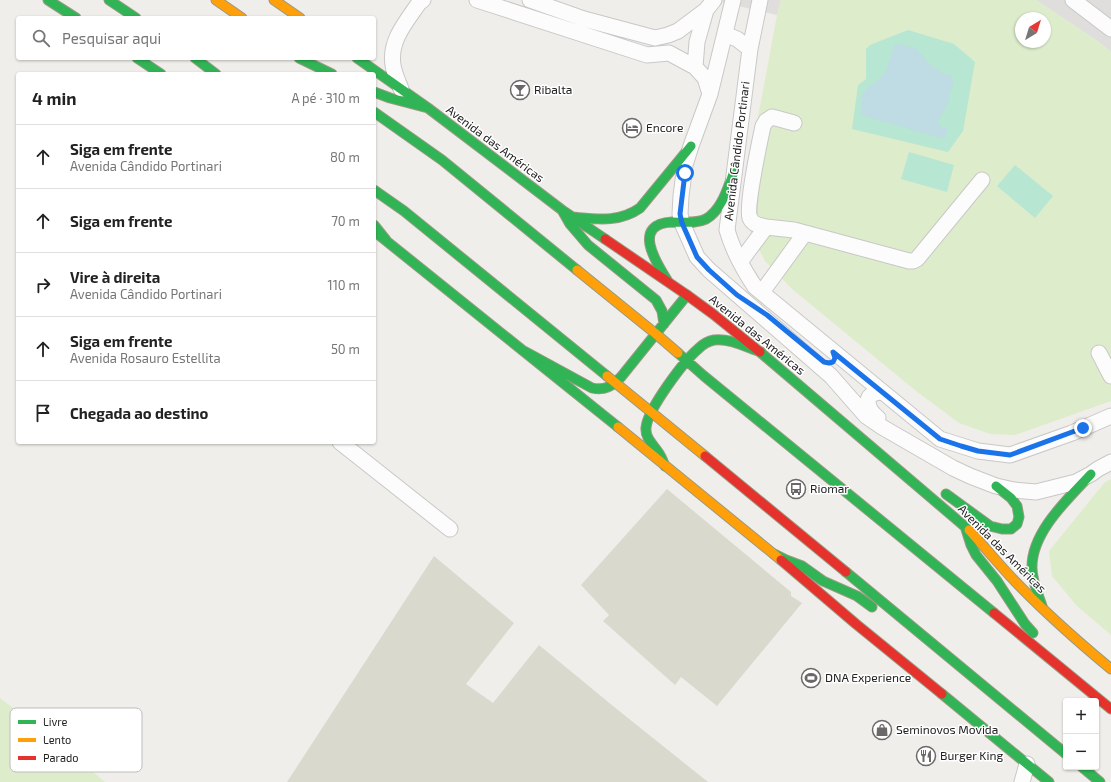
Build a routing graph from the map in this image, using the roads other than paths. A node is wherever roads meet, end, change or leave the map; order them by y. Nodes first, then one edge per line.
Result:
1 (48, 0) edge
2 (109, 0) edge
3 (216, 0) edge
4 (274, 0) edge
5 (423, 0) edge
6 (479, 0) edge
7 (530, 0) edge
8 (733, 0) edge
9 (760, 0) edge
10 (1073, 0) edge
11 (710, 5) edge
12 (73, 16) edge
13 (133, 16) edge
14 (239, 16) edge
15 (297, 16) edge
16 (1111, 29) edge
17 (725, 34) junction
18 (668, 35) junction
19 (750, 49) junction
20 (669, 53) junction
21 (140, 60) edge
22 (198, 60) edge
23 (302, 60) edge
24 (303, 60) edge
25 (360, 60) edge
26 (695, 67) junction
27 (158, 72) edge
28 (213, 72) edge
29 (319, 72) edge
30 (328, 72) edge
31 (401, 89) junction
32 (376, 93) edge
33 (710, 94) junction
34 (428, 108) junction
35 (376, 113) edge
36 (794, 124) dead end
37 (691, 146) junction
38 (735, 169) junction
39 (982, 180) dead end
40 (376, 191) edge
41 (562, 210) junction
42 (572, 217) junction
43 (682, 223) junction
44 (766, 227) junction
45 (376, 228) edge
46 (376, 232) edge
47 (805, 233) junction
48 (386, 240) junction
49 (740, 262) junction
50 (668, 282) junction
51 (762, 292) junction
52 (688, 295) junction
53 (737, 295) junction
54 (664, 324) junction
55 (656, 334) junction
56 (524, 351) junction
57 (760, 352) junction
58 (833, 352) junction
59 (1099, 353) dead end
60 (687, 361) junction
61 (1111, 376) edge
62 (615, 382) junction
63 (882, 392) junction
64 (651, 412) junction
65 (1108, 419) edge
66 (901, 438) junction
67 (343, 444) edge
68 (1111, 462) edge
69 (665, 466) junction
70 (1091, 474) junction
71 (906, 476) junction
72 (924, 480) dead end
73 (996, 486) junction
74 (937, 487) dead end
75 (964, 526) junction
76 (450, 529) dead end
77 (774, 554) junction
78 (1042, 607) junction
79 (897, 613) junction
80 (1111, 669) edge
81 (1079, 682) junction
82 (1111, 708) edge
83 (1063, 751) edge
84 (1027, 764) junction
85 (1086, 770) edge
86 (1022, 782) edge
87 (1049, 782) edge
88 (1100, 782) edge

1 - 12 main road
2 - 13 main road
3 - 14 main road
4 - 15 main road
5 - 31 street
6 - 20 street
7 - 18 street
8 - 17 street
9 - 19 street, Avenida Cândido Portinari
10 - 16 street
11 - 18 street
11 - 26 street
17 - 19 street
17 - 33 street
18 - 20 street
19 - 38 street, Avenida Cândido Portinari
20 - 26 street
21 - 27 main road
22 - 28 main road
23 - 29 main road
24 - 30 main road
25 - 31 main road, Avenida das Américas
26 - 33 street
31 - 34 main road, Avenida das Américas
32 - 34 main road
33 - 37 street
34 - 41 main road, Avenida das Américas
35 - 55 main road
36 - 44 street
37 - 42 main road
37 - 43 street
38 - 43 main road
38 - 49 street, Avenida Cândido Portinari
39 - 47 street
40 - 62 main road
41 - 42 main road, Avenida das Américas
41 - 54 main road
42 - 50 main road, Avenida das Américas
43 - 50 main road
43 - 53 street
44 - 47 street
44 - 49 street
45 - 48 main road
46 - 48 main road
47 - 51 street
48 - 56 main road
49 - 51 street, Avenida Cândido Portinari
50 - 52 main road, Avenida das Américas
51 - 58 street, Avenida Cândido Portinari
52 - 54 main road
52 - 57 main road, Avenida das Américas
53 - 58 street
53 - 66 street
54 - 55 main road
55 - 60 main road
55 - 62 main road
56 - 62 main road
56 - 69 main road
57 - 60 main road
57 - 71 main road, Avenida das Américas
58 - 63 street, Avenida Cândido Portinari
59 - 61 street
60 - 64 main road
60 - 81 main road
62 - 64 main road
63 - 65 street, Avenida Cândido Portinari
63 - 66 street
64 - 69 main road
64 - 79 main road
66 - 73 street
67 - 76 street
68 - 70 street
69 - 77 main road
70 - 73 street
70 - 78 main road
71 - 72 main road
71 - 75 main road, Avenida das Américas
73 - 74 main road
75 - 78 main road, Avenida das Américas
75 - 81 main road
77 - 79 main road
77 - 84 main road
78 - 80 main road, Avenida das Américas
79 - 83 main road
81 - 82 main road
84 - 86 street
84 - 87 main road
85 - 88 main road

